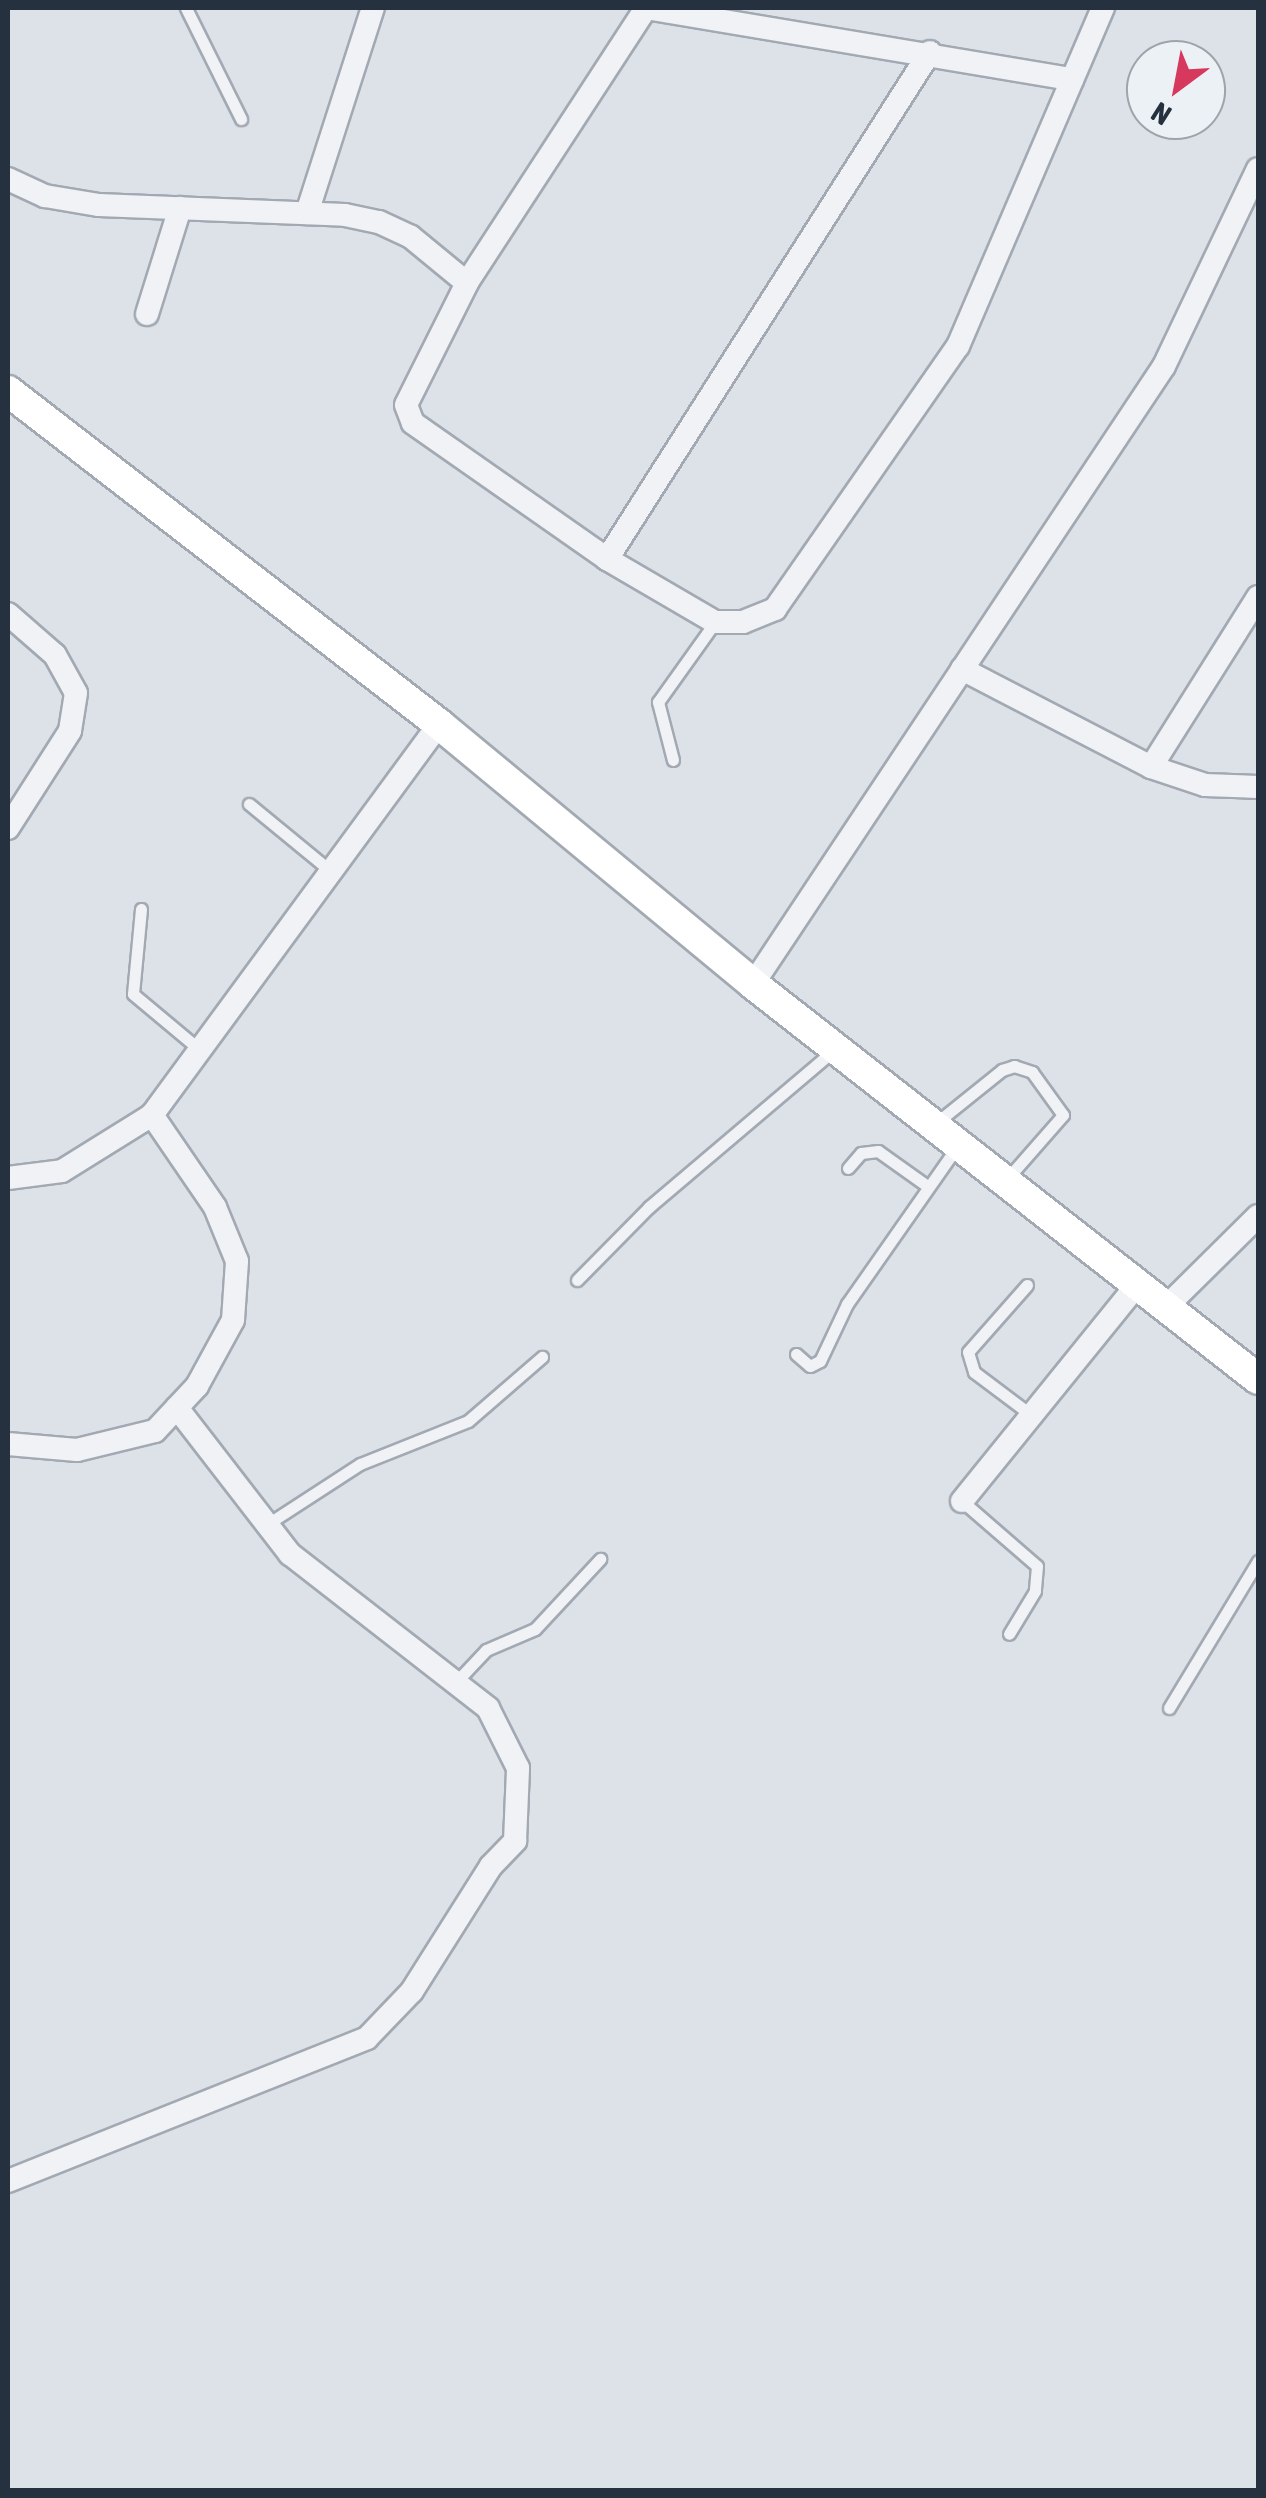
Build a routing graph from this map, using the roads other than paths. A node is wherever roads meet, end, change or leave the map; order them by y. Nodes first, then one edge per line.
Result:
1 (186, 8) edge
2 (373, 8) edge
3 (646, 8) edge
4 (1103, 8) edge
5 (930, 52) junction
6 (1072, 79) junction
7 (241, 119) dead end
8 (1258, 168) edge
9 (8, 179) edge
10 (180, 208) junction
11 (307, 213) junction
12 (467, 283) junction
13 (148, 314) dead end
14 (8, 391) edge
15 (607, 559) junction
16 (1258, 597) edge
17 (8, 614) edge
18 (715, 622) junction
19 (962, 670) junction
20 (439, 724) junction
21 (673, 760) dead end
22 (1151, 767) junction
23 (1258, 788) edge
24 (249, 804) dead end
25 (8, 828) edge
26 (328, 869) junction
27 (141, 909) dead end
28 (753, 984) junction
29 (836, 1048) junction
30 (200, 1050) junction
31 (152, 1115) junction
32 (935, 1124) junction
33 (960, 1144) junction
34 (848, 1168) dead end
35 (8, 1178) edge
36 (1004, 1182) junction
37 (928, 1186) junction
38 (1258, 1216) edge
39 (577, 1280) dead end
40 (1028, 1285) dead end
41 (1135, 1288) junction
42 (1164, 1310) junction
43 (796, 1354) dead end
44 (542, 1357) dead end
45 (1258, 1380) edge
46 (177, 1408) junction
47 (1035, 1417) junction
48 (8, 1444) edge
49 (962, 1502) joint
50 (263, 1527) junction
51 (600, 1559) dead end
52 (1258, 1561) edge
53 (1009, 1634) dead end
54 (456, 1682) junction
55 (1169, 1708) dead end
56 (8, 2181) edge

1 - 7 lane
2 - 11 street
3 - 5 street
3 - 12 street
4 - 6 street
5 - 6 street
5 - 15 street
6 - 18 street
8 - 19 street
9 - 10 street
10 - 11 street
10 - 13 street
11 - 12 street
12 - 15 street
14 - 20 main road
15 - 18 street
16 - 22 street
17 - 25 street
18 - 21 lane
19 - 22 street
19 - 28 street
20 - 26 street
20 - 28 main road
22 - 23 street
24 - 26 lane
26 - 30 street
27 - 30 lane
28 - 29 main road
29 - 32 main road
29 - 39 lane
30 - 31 street
31 - 35 street
31 - 46 street
32 - 33 main road
32 - 36 lane
33 - 36 main road
33 - 37 lane
34 - 37 lane
36 - 41 main road
37 - 43 lane
38 - 42 street
40 - 47 lane
41 - 42 main road
41 - 47 street
42 - 45 main road
44 - 50 lane
46 - 48 street
46 - 50 street
47 - 49 street
49 - 53 lane
50 - 54 street
51 - 54 lane
52 - 55 lane
54 - 56 street

